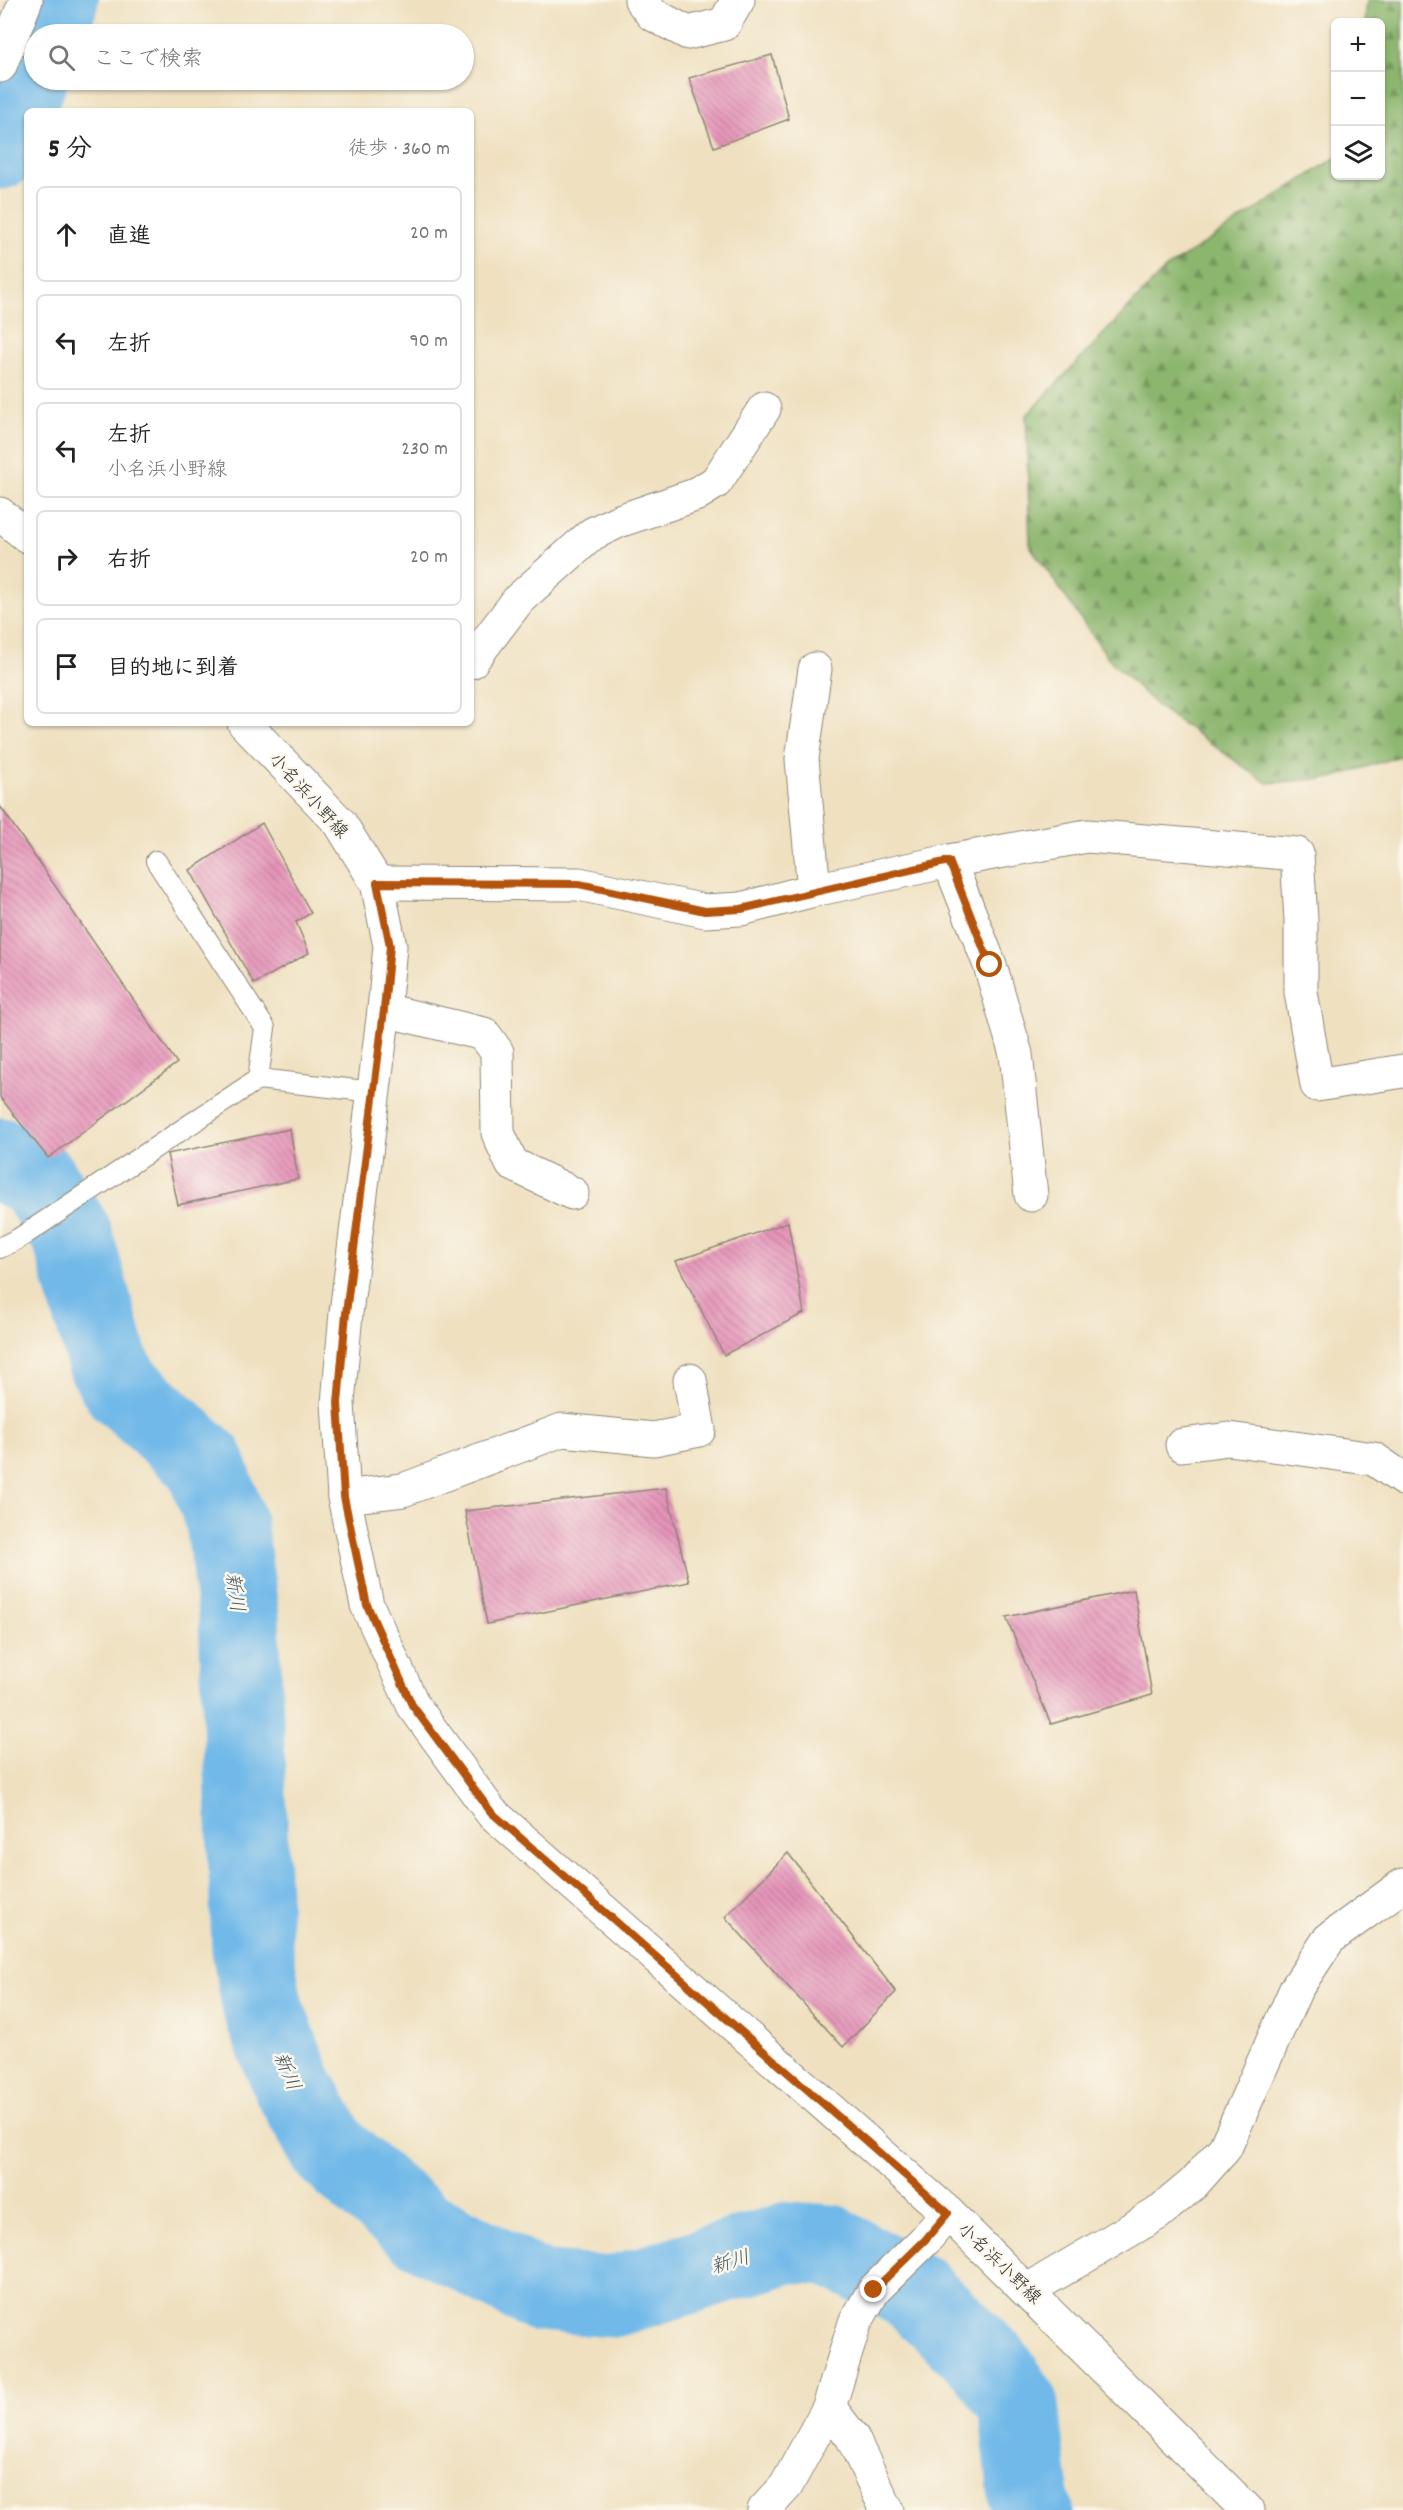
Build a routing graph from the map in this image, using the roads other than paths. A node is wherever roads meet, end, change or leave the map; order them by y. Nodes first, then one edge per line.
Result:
1 (26, 0) edge
2 (640, 0) edge
3 (738, 0) edge
4 (0, 66) edge
5 (764, 409) dead end
6 (0, 514) edge
7 (24, 534) edge
8 (474, 658) edge
9 (815, 669) dead end
10 (247, 726) edge
11 (156, 861) dead end
12 (949, 861) junction
13 (377, 883) junction
14 (814, 891) junction
15 (384, 1010) junction
16 (1403, 1071) edge
17 (258, 1079) junction
18 (374, 1092) junction
19 (572, 1193) dead end
20 (1031, 1196) dead end
21 (0, 1248) edge
22 (690, 1380) dead end
23 (1182, 1445) dead end
24 (1403, 1479) edge
25 (344, 1497) junction
26 (1403, 1885) edge
27 (948, 2213) junction
28 (1028, 2290) junction
29 (829, 2408) junction
30 (764, 2510) edge
31 (887, 2510) edge
32 (1247, 2510) edge

1 - 4 street
2 - 3 street
5 - 8 street
6 - 7 street
9 - 14 street
10 - 13 street, 小名浜小野線
11 - 17 lane
12 - 14 street
12 - 16 street
12 - 20 street
13 - 14 street
13 - 15 street, 小名浜小野線
15 - 18 street, 小名浜小野線
15 - 19 street
17 - 18 lane
17 - 21 lane
18 - 25 street, 小名浜小野線
22 - 25 street
23 - 24 street
25 - 27 street, 小名浜小野線
26 - 28 street
27 - 28 street, 小名浜小野線
27 - 29 street
28 - 32 street, 小名浜小野線
29 - 30 street
29 - 31 street

